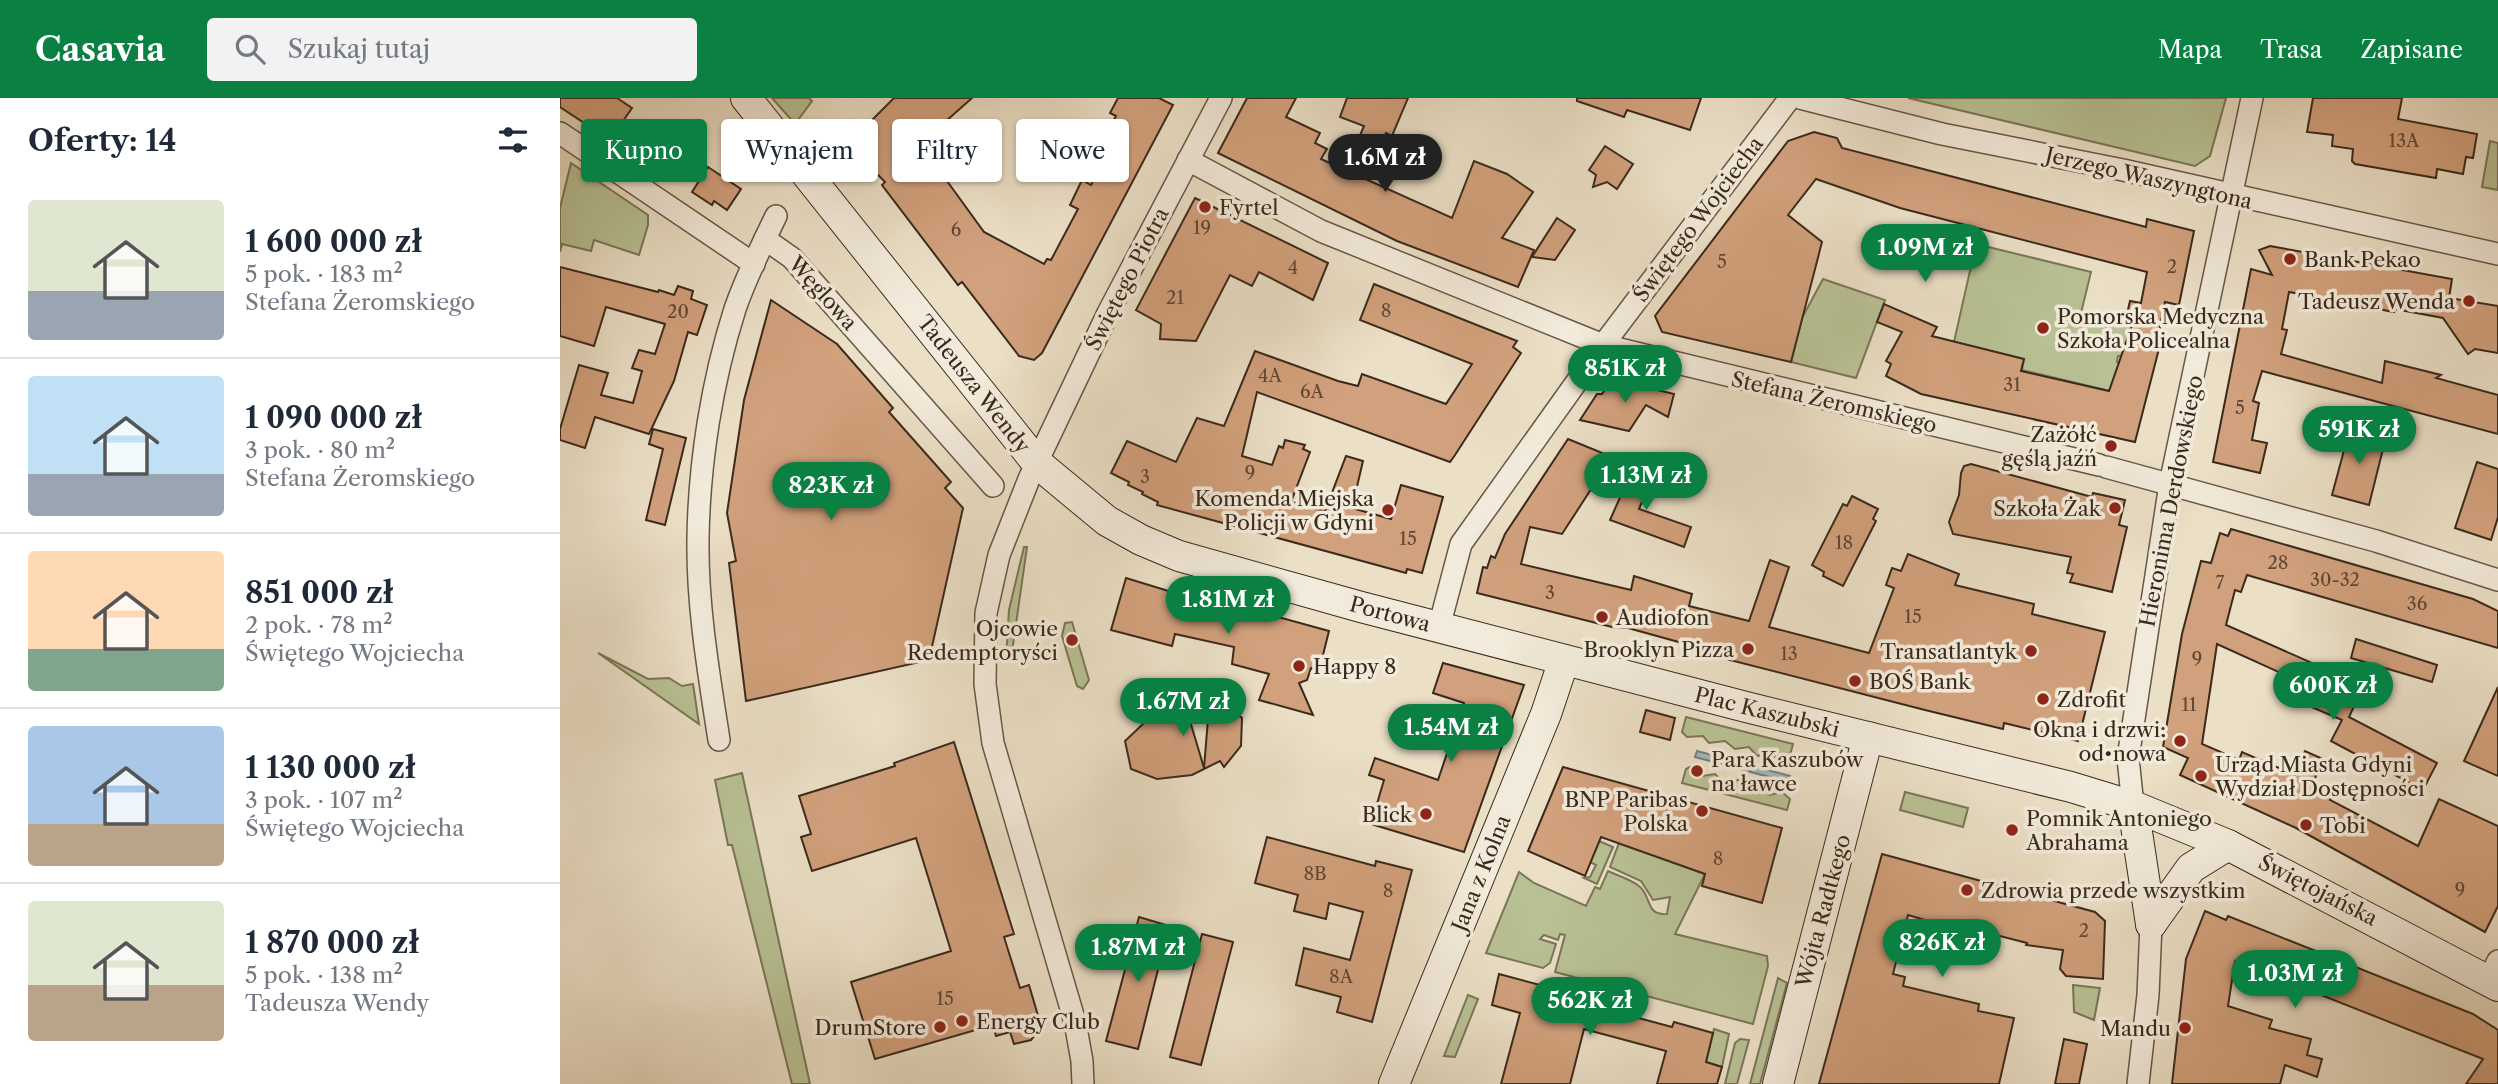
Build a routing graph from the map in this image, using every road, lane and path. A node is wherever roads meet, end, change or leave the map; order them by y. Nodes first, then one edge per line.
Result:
1 (1221, 98) edge
2 (1790, 98) edge
3 (1800, 98) edge
4 (2252, 98) edge
5 (747, 100) edge
6 (560, 133) edge
7 (1188, 160) junction
8 (2233, 197) junction
9 (776, 216) dead end
10 (765, 239) junction
11 (2498, 254) edge
12 (745, 258) junction
13 (1603, 345) junction
14 (1037, 463) junction
15 (2170, 484) junction
16 (993, 486) dead end
17 (2498, 580) edge
18 (1439, 627) junction
19 (1564, 660) junction
20 (1868, 737) junction
21 (719, 740) dead end
22 (2133, 806) junction
23 (2228, 845) junction
24 (2151, 924) junction
25 (2495, 975) edge
26 (1083, 1084) edge
27 (1394, 1084) edge
28 (1778, 1084) edge
29 (2138, 1084) edge

1 - 7 street, Świętego Piotra
2 - 13 street, Świętego Wojciecha
3 - 8 street, Jerzego Waszyngtona
4 - 8 street, Hieronima Derdowskiego
5 - 14 street, Tadeusza Wendy
6 - 12 street
7 - 13 street, Stefana Żeromskiego
7 - 14 street, Świętego Piotra
8 - 11 street, Jerzego Waszyngtona
8 - 15 street, Hieronima Derdowskiego
9 - 10 street
10 - 12 street, Węglowa
10 - 16 street, Węglowa
12 - 21 street, Węglowa
13 - 15 street, Stefana Żeromskiego
13 - 18 street, Świętego Wojciecha
14 - 18 street, Portowa
14 - 26 street, Tadeusza Wendy
15 - 17 street, Stefana Żeromskiego
15 - 22 street, Hieronima Derdowskiego
18 - 19 street, Portowa
19 - 20 street, Plac Kaszubski
19 - 27 street, Jana z Kolna
20 - 22 street, Plac Kaszubski
20 - 28 street, Wójta Radtkego
22 - 23 street, Świętojańska
22 - 24 street
23 - 24 street
23 - 25 street, Świętojańska
24 - 29 street

